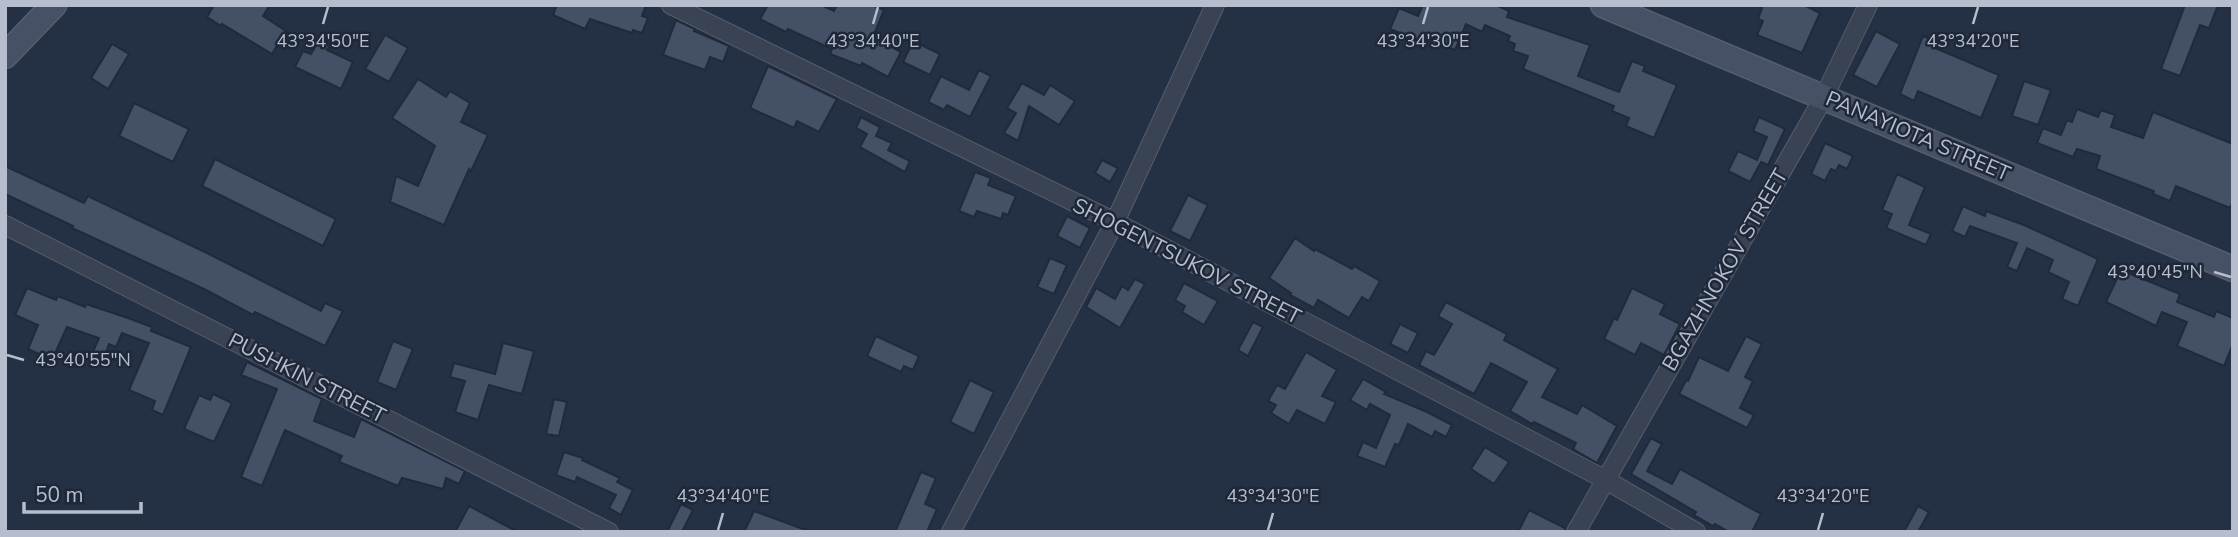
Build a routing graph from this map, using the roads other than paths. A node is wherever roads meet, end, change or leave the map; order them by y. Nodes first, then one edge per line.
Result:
1 (54, 5) edge
2 (671, 5) edge
3 (1215, 5) edge
4 (1603, 5) edge
5 (1868, 5) edge
6 (5, 56) edge
7 (1824, 97) junction
8 (1115, 222) junction
9 (5, 225) edge
10 (2233, 269) edge
11 (1604, 479) junction
12 (609, 532) edge
13 (951, 532) edge
14 (1576, 532) edge
15 (1696, 532) edge

1 - 6 street
2 - 8 street, SHOGENTSUKOV STREET
3 - 8 street
4 - 7 street, PANAYIOTA STREET
5 - 7 street, BGAZHNOKOV STREET
7 - 10 street, PANAYIOTA STREET
7 - 11 street, BGAZHNOKOV STREET
8 - 11 street, SHOGENTSUKOV STREET
8 - 13 street
9 - 12 street, PUSHKIN STREET
11 - 14 street, BGAZHNOKOV STREET
11 - 15 street, SHOGENTSUKOV STREET

